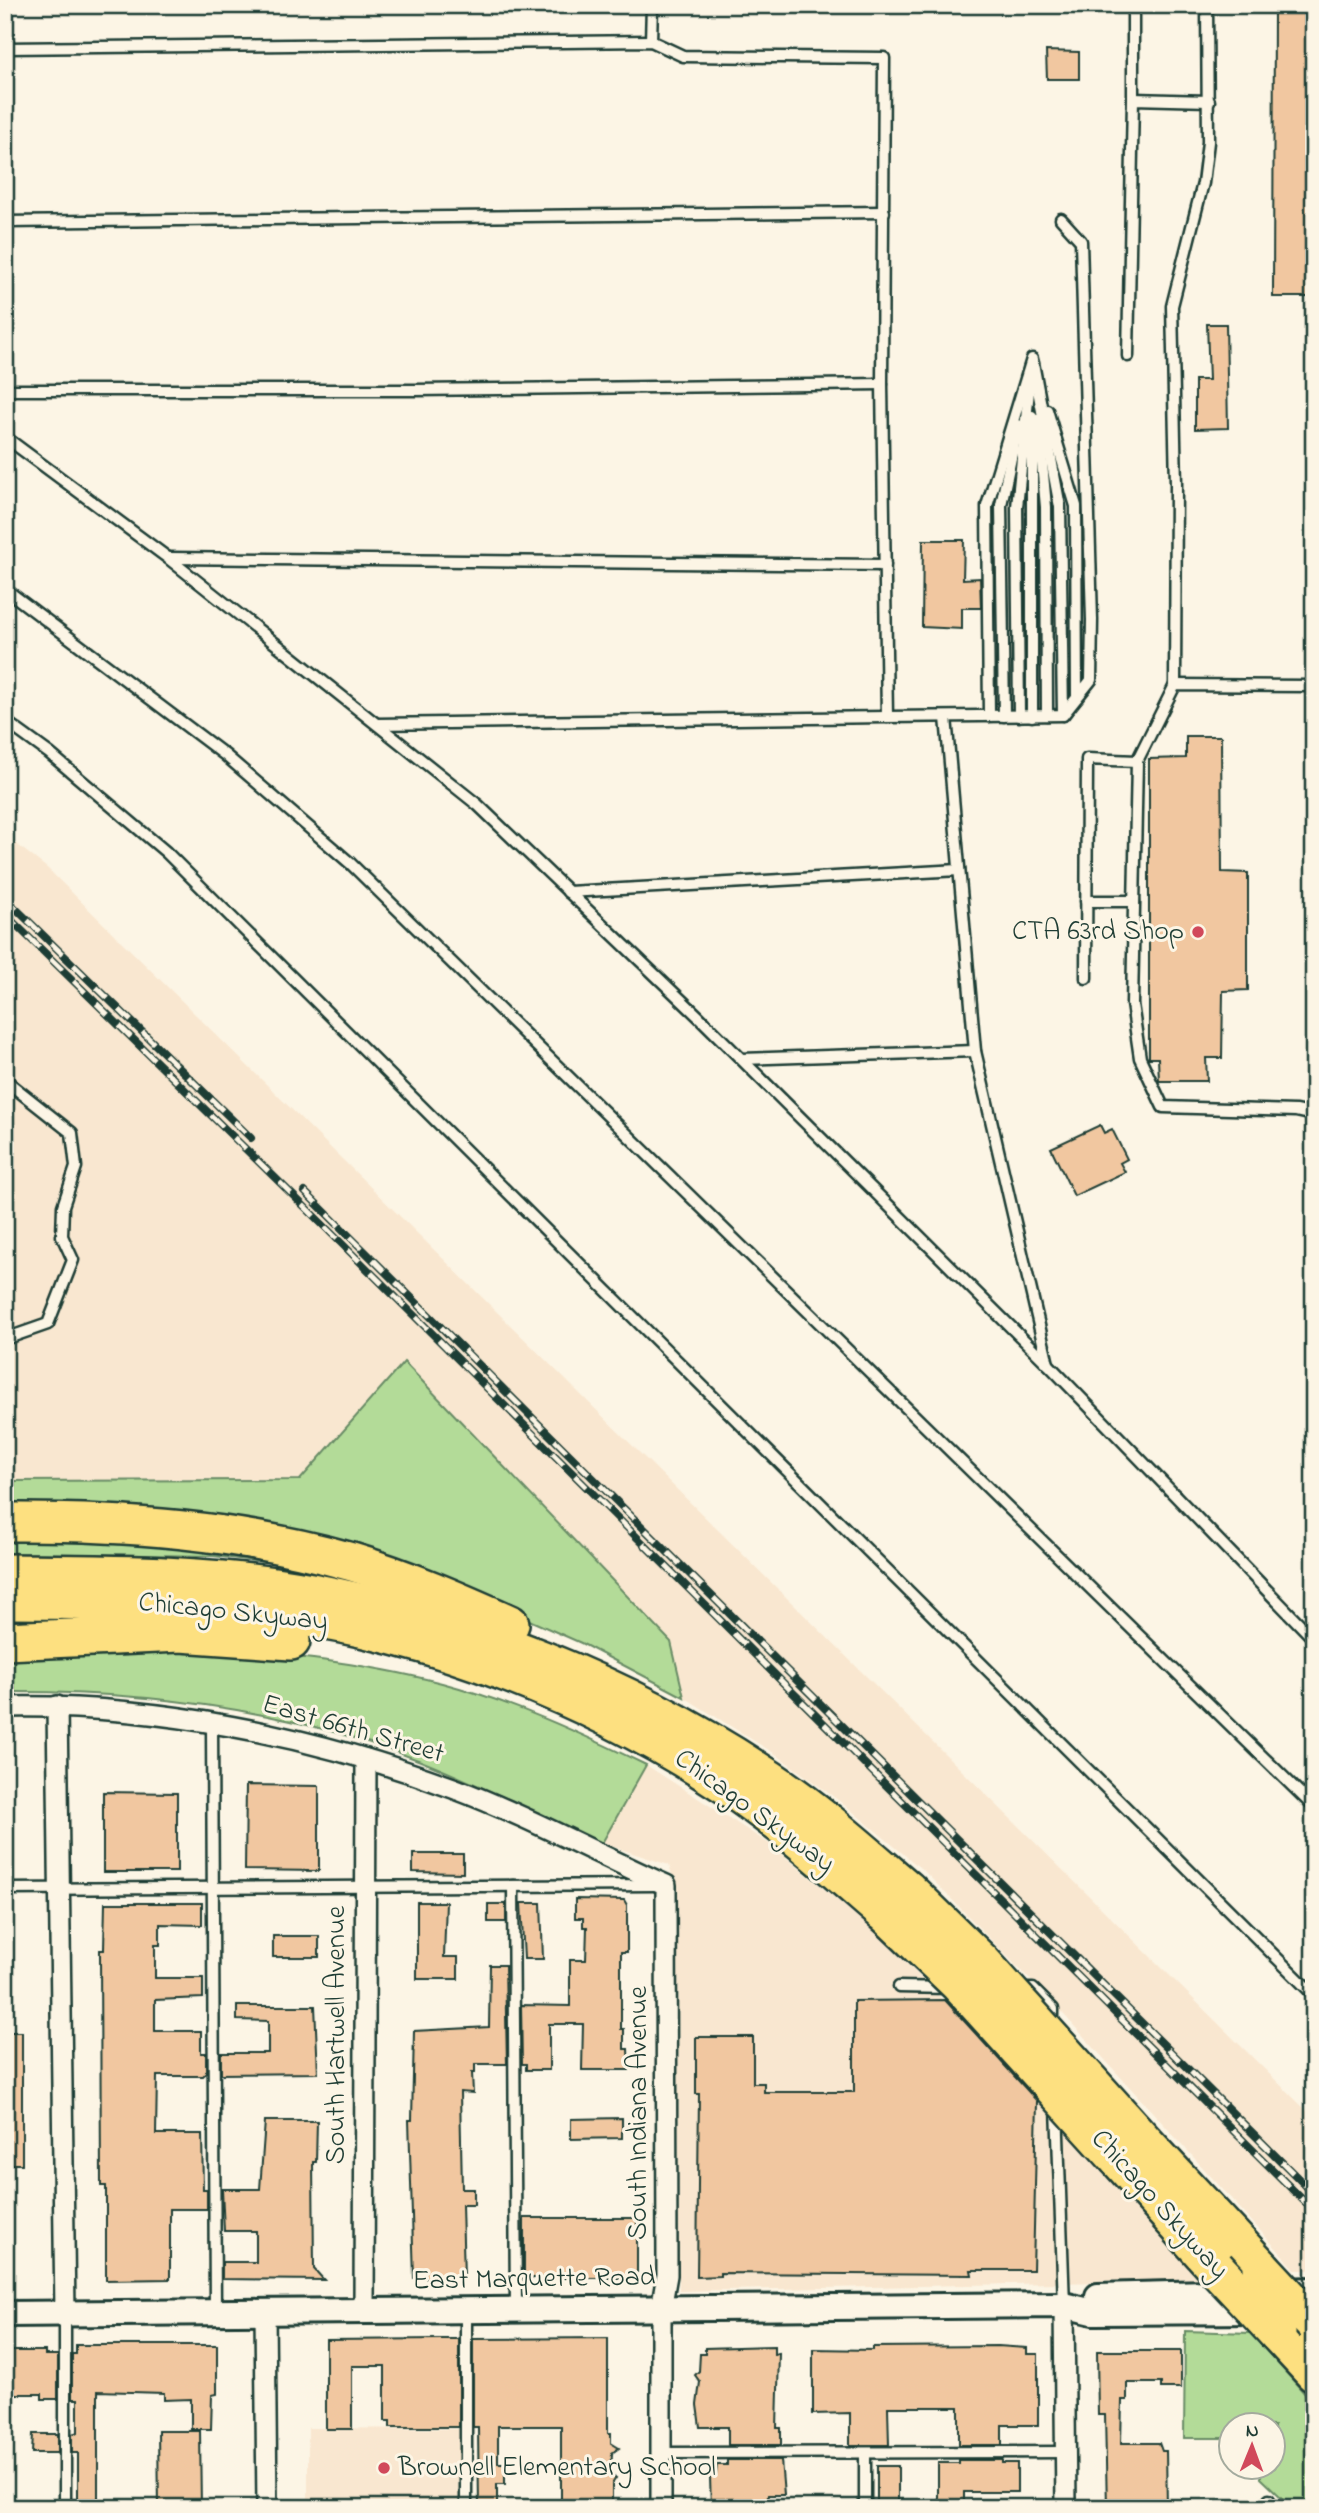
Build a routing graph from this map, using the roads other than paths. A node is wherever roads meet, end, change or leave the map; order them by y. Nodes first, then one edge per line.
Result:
1 (652, 5) edge
2 (1133, 5) edge
3 (1207, 5) edge
4 (651, 41) junction
5 (5, 48) edge
6 (1133, 99) junction
7 (1209, 101) junction
8 (884, 212) junction
9 (1061, 219) dead end
10 (5, 222) edge
11 (1128, 356) dead end
12 (1032, 359) junction
13 (882, 384) junction
14 (5, 390) edge
15 (5, 437) edge
16 (168, 558) junction
17 (885, 565) junction
18 (5, 589) edge
19 (1175, 685) junction
20 (1314, 685) edge
21 (1077, 697) junction
22 (1048, 715) junction
23 (1063, 715) junction
24 (989, 716) junction
25 (1004, 716) junction
26 (1019, 716) junction
27 (1032, 716) junction
28 (887, 717) junction
29 (946, 717) junction
30 (5, 721) edge
31 (376, 724) junction
32 (1137, 761) junction
33 (959, 870) junction
34 (568, 892) junction
35 (1086, 901) junction
36 (1135, 901) junction
37 (1086, 978) dead end
38 (975, 1051) junction
39 (742, 1059) junction
40 (5, 1080) edge
41 (1314, 1115) edge
42 (5, 1339) edge
43 (1048, 1364) junction
44 (5, 1522) edge
45 (5, 1573) edge
46 (5, 1600) edge
47 (1314, 1639) edge
48 (5, 1641) edge
49 (57, 1706) junction
50 (5, 1707) edge
51 (621, 1723) junction
52 (212, 1724) junction
53 (688, 1728) junction
54 (366, 1759) junction
55 (1314, 1807) edge
56 (666, 1885) junction
57 (365, 1886) junction
58 (513, 1886) junction
59 (59, 1888) junction
60 (213, 1888) junction
61 (5, 1889) edge
62 (897, 1902) junction
63 (899, 1987) dead end
64 (980, 1988) dead end
65 (993, 1988) dead end
66 (1314, 1995) edge
67 (1055, 2063) dead end
68 (1055, 2076) dead end
69 (1129, 2149) junction
70 (1314, 2290) edge
71 (1064, 2305) junction
72 (661, 2309) junction
73 (516, 2310) junction
74 (1314, 2310) edge
75 (364, 2311) junction
76 (466, 2311) junction
77 (265, 2312) junction
78 (215, 2313) junction
79 (5, 2314) edge
80 (65, 2314) junction
81 (1314, 2324) edge
82 (1314, 2373) edge
83 (1066, 2452) junction
84 (661, 2453) junction
85 (864, 2453) junction
86 (65, 2508) edge
87 (267, 2508) edge
88 (466, 2508) edge
89 (662, 2508) edge
90 (865, 2508) edge
91 (1066, 2508) edge

1 - 4 lane
2 - 6 lane
3 - 7 lane
4 - 5 lane
4 - 8 lane
6 - 7 lane
6 - 11 lane
7 - 19 lane
8 - 10 lane
8 - 13 lane
9 - 21 lane
12 - 21 lane
12 - 22 lane
12 - 23 lane
12 - 24 lane
12 - 25 lane
12 - 26 lane
12 - 27 lane
13 - 14 lane
13 - 17 lane
15 - 16 lane
16 - 17 lane
16 - 31 lane
17 - 28 lane
18 - 55 lane
19 - 20 lane
19 - 32 lane
21 - 23 lane
22 - 23 lane
22 - 27 lane
24 - 25 lane
24 - 29 lane
25 - 26 lane
26 - 27 lane
28 - 29 lane
28 - 31 lane
29 - 33 lane
30 - 66 lane
31 - 34 lane
32 - 35 lane
32 - 36 lane
33 - 34 lane
33 - 38 lane
34 - 39 lane
35 - 36 lane
35 - 37 lane
36 - 41 lane
38 - 39 lane
38 - 43 lane
39 - 43 lane
40 - 42 lane
43 - 47 lane
44 - 53 highway
45 - 53 highway, Chicago Skyway
46 - 51 highway, Chicago Skyway
48 - 51 highway
49 - 50 street, East 66th Street
49 - 52 street, East 66th Street
49 - 59 street
51 - 62 highway, Chicago Skyway
52 - 54 street, East 66th Street
52 - 60 lane
53 - 62 highway, Chicago Skyway
54 - 56 street, East 66th Street
54 - 57 street, South Hartwell Avenue
56 - 58 lane
56 - 72 street, South Indiana Avenue
57 - 58 lane
57 - 60 lane
57 - 75 street, South Hartwell Avenue
58 - 73 lane
59 - 60 lane
59 - 61 lane
59 - 80 street
60 - 78 lane
62 - 69 highway, Chicago Skyway, bridge
63 - 64 lane
65 - 67 lane
68 - 71 lane
69 - 81 highway, Chicago Skyway, bridge
69 - 82 highway, Chicago Skyway, bridge
70 - 71 street, East Marquette Road
71 - 72 street, East Marquette Road
71 - 74 street, East Marquette Road
71 - 83 street
72 - 73 street, East Marquette Road
72 - 84 street, South Indiana Avenue
73 - 76 street, East Marquette Road
75 - 76 street, East Marquette Road
75 - 77 street, East Marquette Road
76 - 88 lane
77 - 78 street, East Marquette Road
77 - 87 street
78 - 80 street, East Marquette Road
79 - 80 street, East Marquette Road
80 - 86 lane
83 - 85 lane
83 - 91 street
84 - 85 lane
84 - 89 street, South Indiana Avenue
85 - 90 lane

